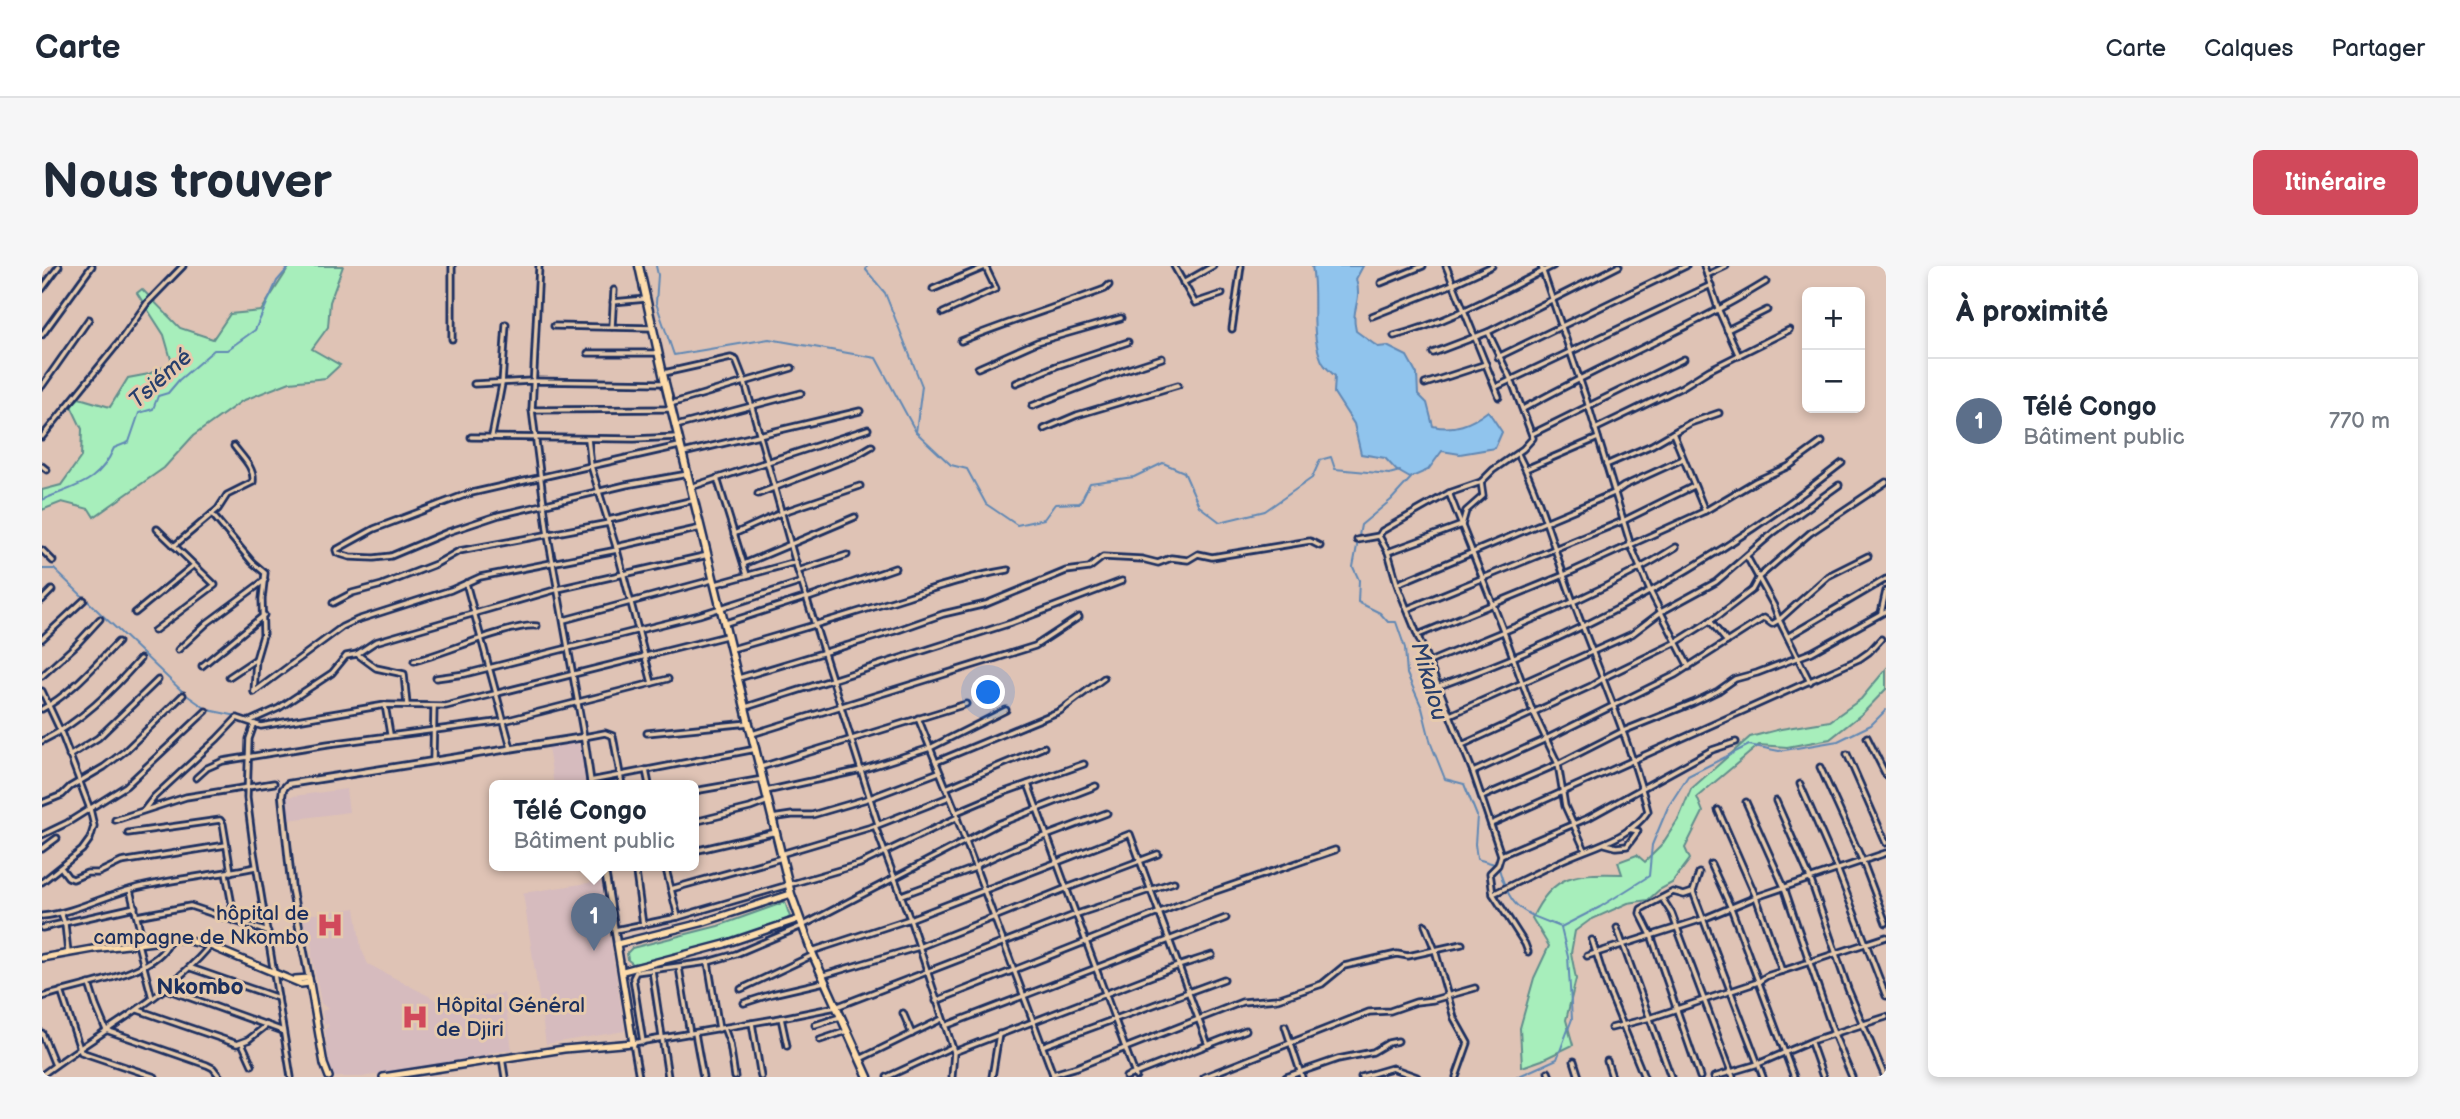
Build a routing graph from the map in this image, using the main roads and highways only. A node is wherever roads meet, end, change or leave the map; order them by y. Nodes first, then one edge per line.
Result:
1 (639, 266) edge
2 (791, 894) junction
3 (800, 922) junction
4 (42, 958) edge
5 (623, 971) junction
6 (309, 978) junction
7 (301, 981) junction
8 (313, 995) junction
9 (425, 1074) edge
10 (329, 1077) edge
11 (383, 1077) edge
12 (868, 1077) edge

1 - 2 highway
2 - 3 highway
2 - 5 main road
3 - 5 main road
3 - 12 highway
4 - 7 main road
5 - 9 main road
6 - 7 main road
6 - 7 main road
6 - 8 main road
7 - 8 main road
8 - 10 main road
9 - 11 main road

